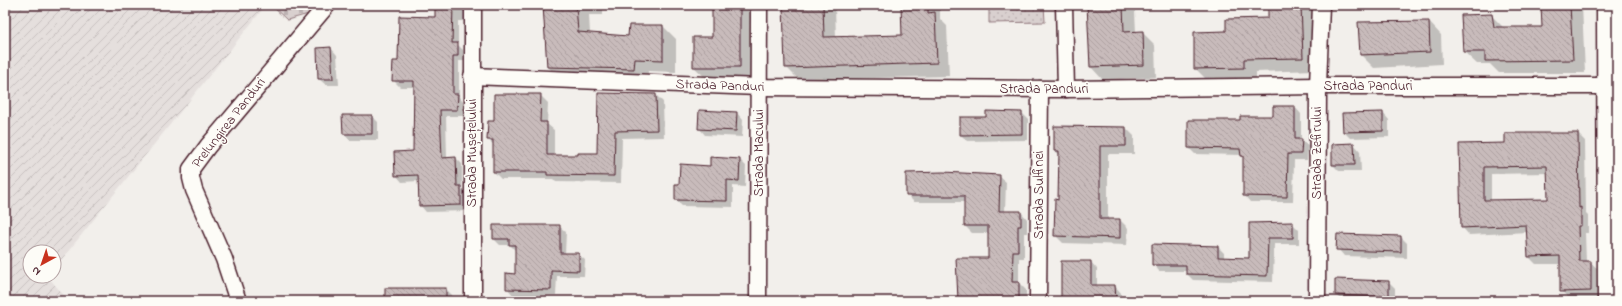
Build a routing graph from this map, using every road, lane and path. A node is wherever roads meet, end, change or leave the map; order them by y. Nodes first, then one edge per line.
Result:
1 (327, 5) edge
2 (472, 5) edge
3 (759, 5) edge
4 (1064, 5) edge
5 (1321, 5) edge
6 (1608, 5) edge
7 (472, 76) junction
8 (1318, 86) junction
9 (1613, 86) edge
10 (759, 88) junction
11 (1040, 89) junction
12 (1066, 89) junction
13 (238, 301) edge
14 (473, 301) edge
15 (758, 301) edge
16 (1038, 301) edge
17 (1317, 301) edge
18 (1609, 301) edge

1 - 13 street, Prelungirea Panduri
2 - 7 street, Strada Mușețelului
3 - 10 street, Strada Macului
4 - 12 street
5 - 8 street, Strada Zefirului
6 - 9 main road
7 - 10 street, Strada Panduri
7 - 14 street, Strada Mușețelului
8 - 9 street, Strada Panduri
8 - 12 street, Strada Panduri
8 - 17 street, Strada Zefirului
9 - 18 main road
10 - 11 street, Strada Panduri
10 - 15 street, Strada Macului
11 - 12 street, Strada Panduri
11 - 16 street, Strada Sulfinei

